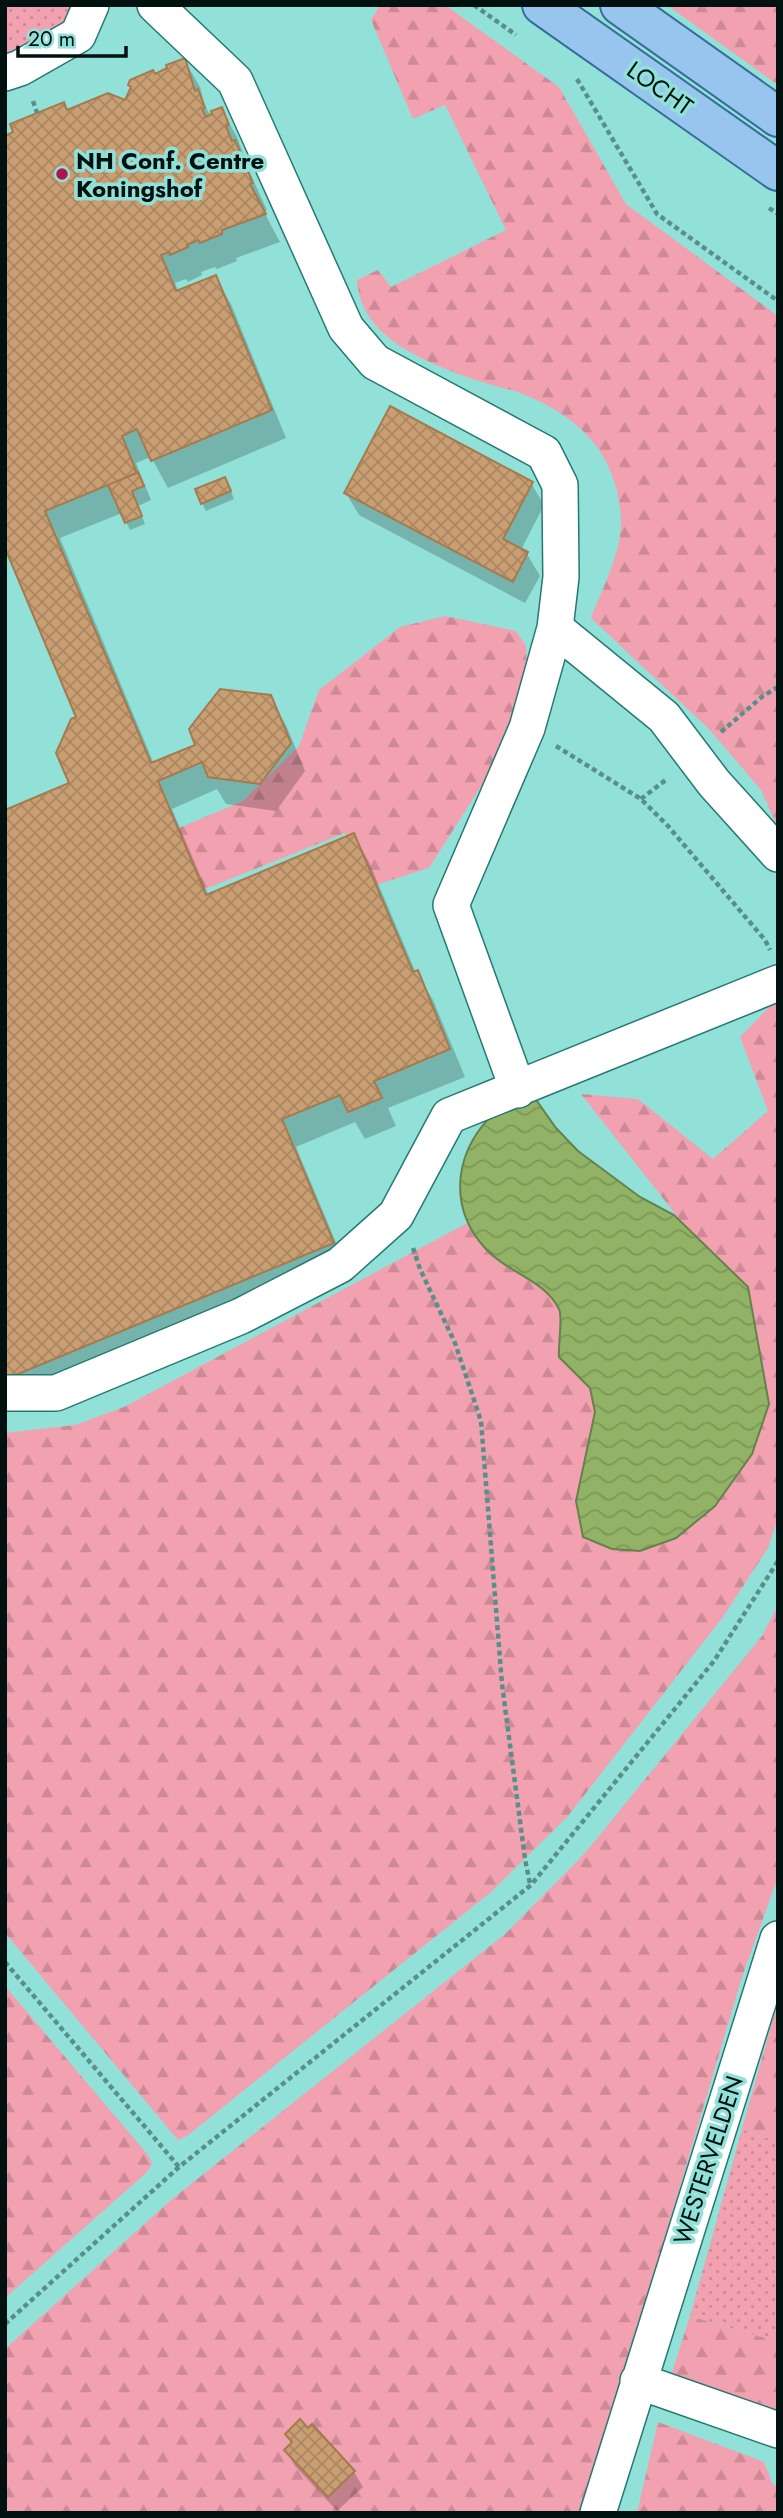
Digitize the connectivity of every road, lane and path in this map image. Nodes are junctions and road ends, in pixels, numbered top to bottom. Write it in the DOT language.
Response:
graph roads {
  1 [pos="91,5"];
  2 [pos="155,5"];
  3 [pos="542,5"];
  4 [pos="620,5"];
  5 [pos="5,73"];
  6 [pos="577,79"];
  7 [pos="778,117"];
  8 [pos="778,170"];
  9 [pos="778,301"];
  10 [pos="555,628"];
  11 [pos="527,728"];
  12 [pos="778,854"];
  13 [pos="776,970"];
  14 [pos="518,1090"];
  15 [pos="396,1215"];
  16 [pos="5,1393"];
  17 [pos="778,1561"];
  18 [pos="531,1885"];
  19 [pos="778,1939"];
  20 [pos="5,1962"];
  21 [pos="179,2167"];
  22 [pos="5,2324"];
  23 [pos="638,2381"];
  24 [pos="778,2430"];
  25 [pos="598,2513"];
  1 -- 5 [label="street"];
  2 -- 10 [label="street"];
  3 -- 8 [label="main road, LOCHT"];
  4 -- 7 [label="main road, LOCHT"];
  6 -- 9 [label="path"];
  10 -- 11 [label="street"];
  10 -- 12 [label="street"];
  11 -- 13 [label="path"];
  11 -- 14 [label="street"];
  13 -- 14 [label="street"];
  14 -- 15 [label="street"];
  15 -- 16 [label="street"];
  15 -- 18 [label="path"];
  17 -- 18 [label="path"];
  18 -- 21 [label="path"];
  19 -- 23 [label="street, WESTERVELDEN"];
  20 -- 21 [label="path"];
  21 -- 22 [label="path"];
  23 -- 24 [label="street"];
  23 -- 25 [label="street, WESTERVELDEN"];
}
